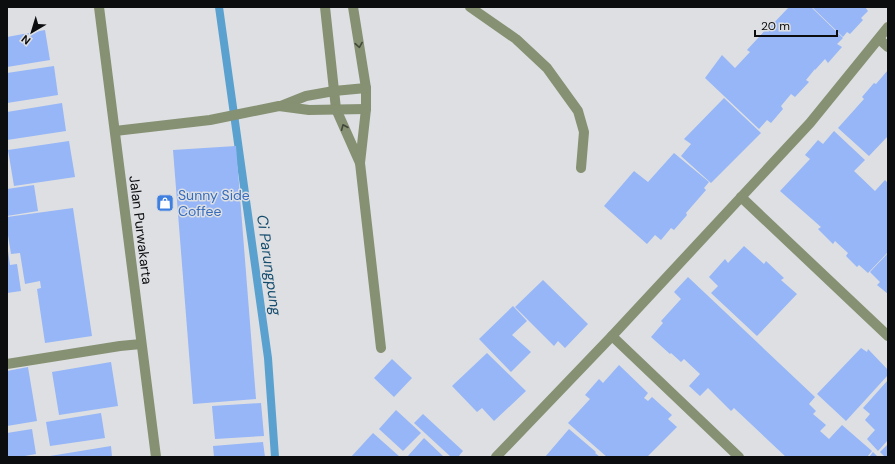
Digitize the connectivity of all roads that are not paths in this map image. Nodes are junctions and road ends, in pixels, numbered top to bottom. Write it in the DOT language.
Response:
graph roads {
  1 [pos="99,7"];
  2 [pos="325,7"];
  3 [pos="353,7"];
  4 [pos="470,7"];
  5 [pos="888,28"];
  6 [pos="879,39"];
  7 [pos="888,47"];
  8 [pos="366,88"];
  9 [pos="334,91"];
  10 [pos="279,106"];
  11 [pos="336,109"];
  12 [pos="366,109"];
  13 [pos="115,131"];
  14 [pos="360,163"];
  15 [pos="581,168"];
  16 [pos="741,197"];
  17 [pos="612,336"];
  18 [pos="888,336"];
  19 [pos="142,344"];
  20 [pos="381,348"];
  21 [pos="7,364"];
  22 [pos="156,457"];
  23 [pos="496,457"];
  24 [pos="739,457"];
  1 -- 13 [label="street, Jalan Purwakarta"];
  2 -- 9 [label="street"];
  3 -- 8 [label="street, one-way"];
  4 -- 15 [label="street"];
  5 -- 6 [label="street"];
  6 -- 7 [label="street"];
  6 -- 16 [label="street"];
  8 -- 9 [label="street"];
  8 -- 12 [label="street"];
  9 -- 10 [label="street"];
  9 -- 11 [label="street"];
  10 -- 11 [label="street"];
  10 -- 13 [label="street"];
  11 -- 12 [label="street"];
  14 -- 11 [label="street, one-way"];
  12 -- 14 [label="street"];
  13 -- 19 [label="street, Jalan Purwakarta"];
  14 -- 20 [label="street"];
  16 -- 17 [label="street"];
  16 -- 18 [label="street"];
  17 -- 23 [label="street"];
  17 -- 24 [label="street"];
  19 -- 21 [label="street"];
  19 -- 22 [label="street, Jalan Purwakarta"];
}
